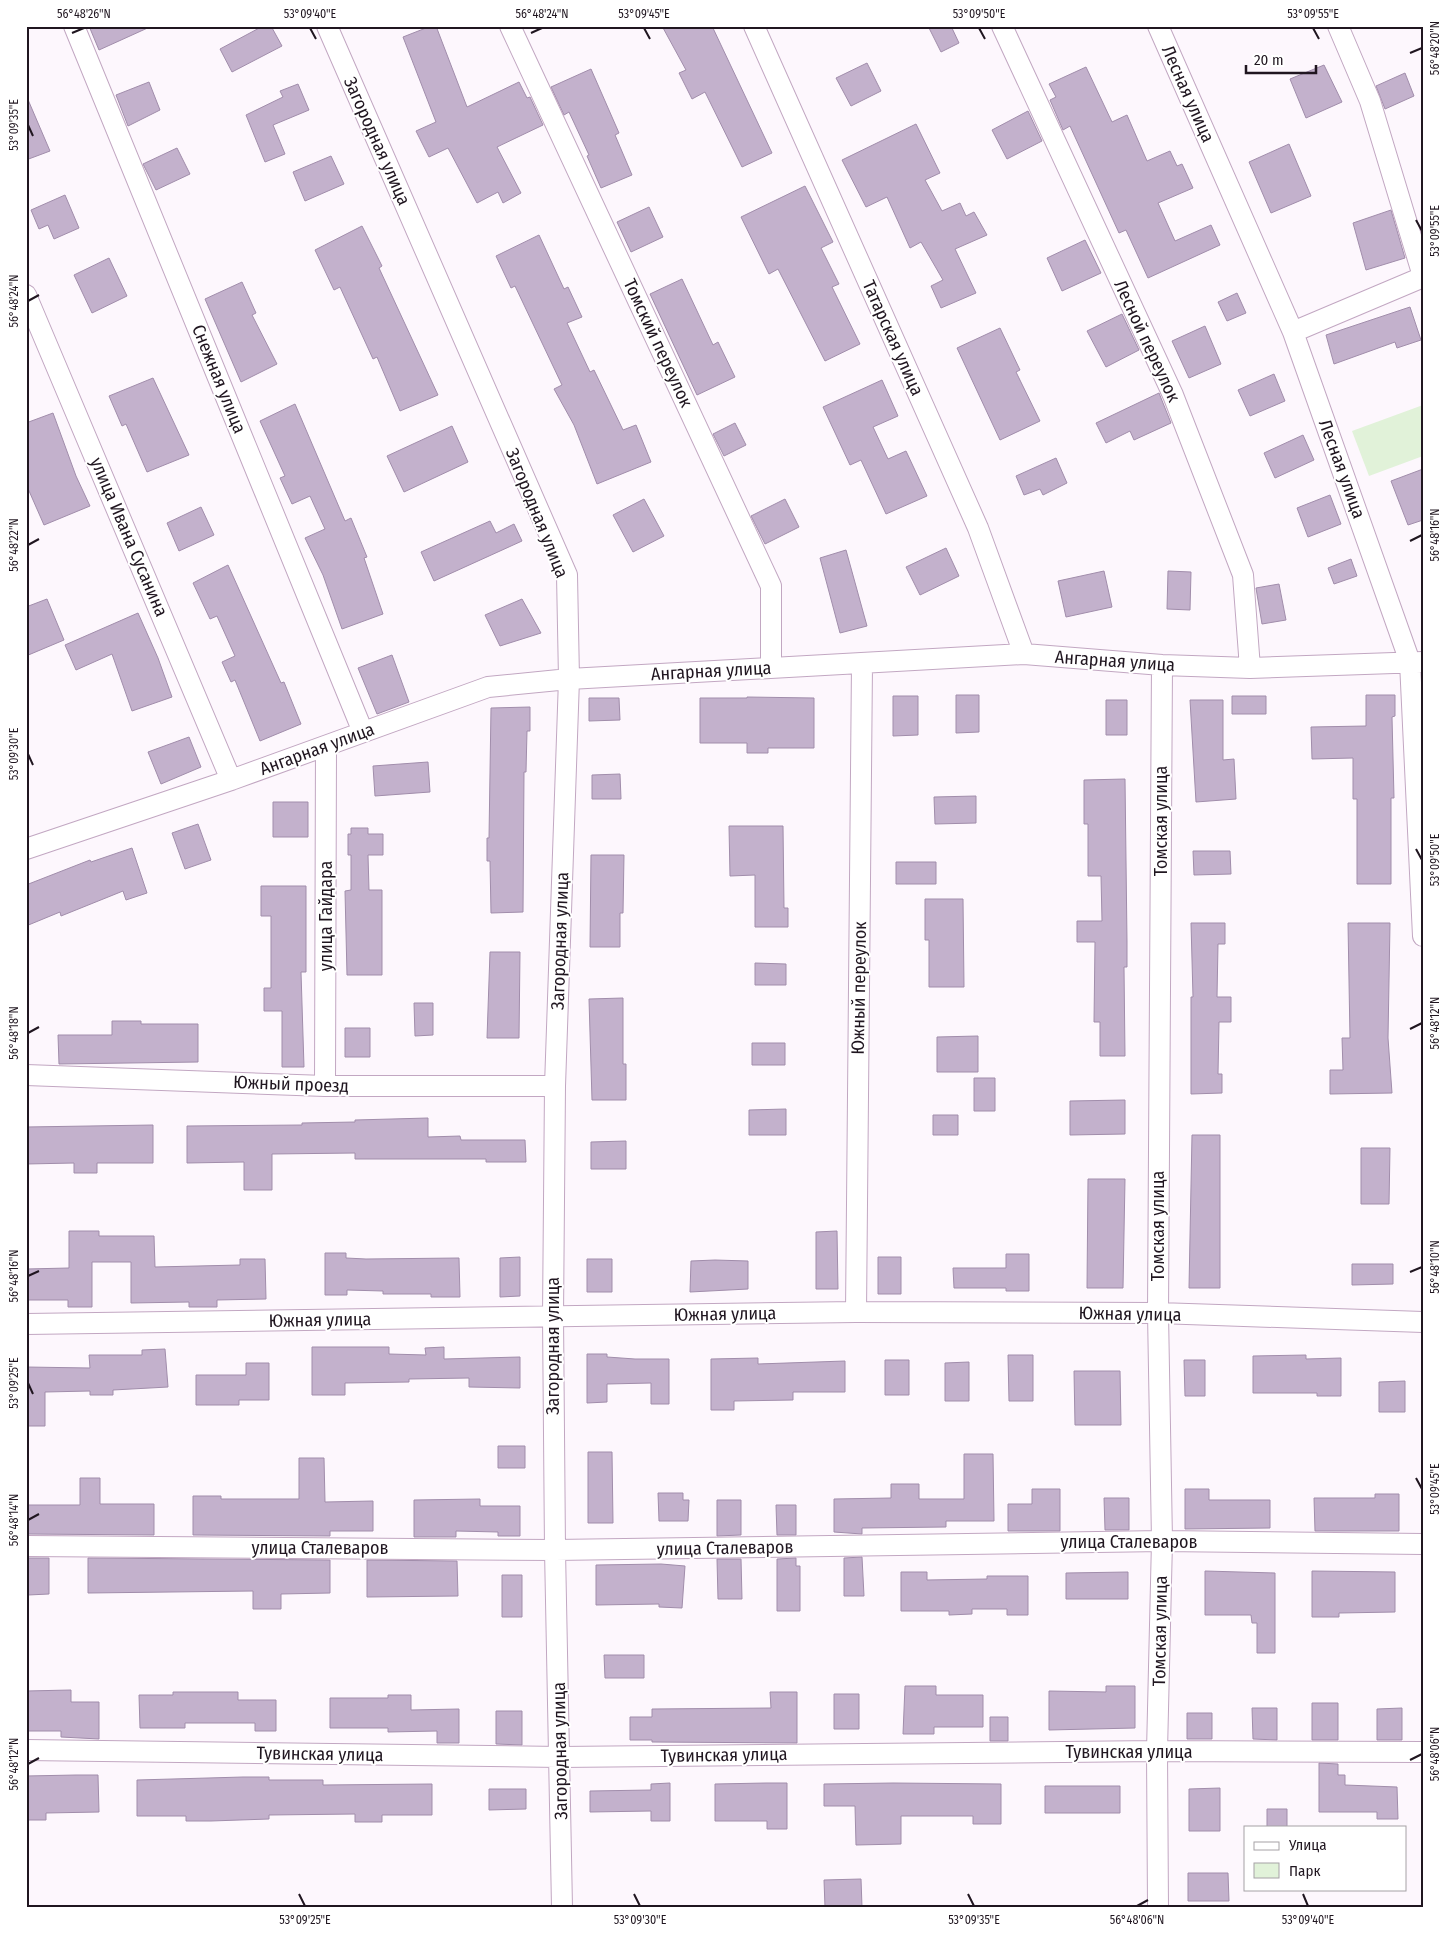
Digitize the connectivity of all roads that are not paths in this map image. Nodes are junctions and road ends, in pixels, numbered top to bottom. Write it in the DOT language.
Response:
graph roads {
  1 [pos="74,26"];
  2 [pos="327,26"];
  3 [pos="510,26"];
  4 [pos="754,26"];
  5 [pos="1002,26"];
  6 [pos="1158,26"];
  7 [pos="1338,26"];
  8 [pos="1423,276"];
  9 [pos="26,295"];
  10 [pos="1293,332"];
  11 [pos="1024,654"];
  12 [pos="1417,662"];
  13 [pos="862,664"];
  14 [pos="1162,665"];
  15 [pos="771,667"];
  16 [pos="1250,668"];
  17 [pos="569,680"];
  18 [pos="363,732"];
  19 [pos="326,747"];
  20 [pos="231,780"];
  21 [pos="26,849"];
  22 [pos="1423,936"];
  23 [pos="26,1075"];
  24 [pos="325,1086"];
  25 [pos="555,1086"];
  26 [pos="856,1312"];
  27 [pos="1158,1313"];
  28 [pos="553,1316"];
  29 [pos="1423,1322"];
  30 [pos="26,1324"];
  31 [pos="1162,1541"];
  32 [pos="1423,1544"];
  33 [pos="26,1546"];
  34 [pos="555,1550"];
  35 [pos="26,1750"];
  36 [pos="1157,1751"];
  37 [pos="1423,1752"];
  38 [pos="560,1757"];
  39 [pos="562,1907"];
  40 [pos="1158,1907"];
  1 -- 18 [label="street, Снежная улица"];
  2 -- 17 [label="street, Загородная улица"];
  3 -- 15 [label="street, Томский переулок"];
  4 -- 11 [label="street, Татарская улица"];
  5 -- 16 [label="street, Лесной переулок"];
  6 -- 10 [label="street, Лесная улица"];
  7 -- 8 [label="street"];
  8 -- 10 [label="street"];
  9 -- 20 [label="street, улица Ивана Сусанина"];
  10 -- 12 [label="street, Лесная улица"];
  11 -- 13 [label="street, Ангарная улица"];
  11 -- 14 [label="street, Ангарная улица"];
  12 -- 16 [label="street, Ангарная улица"];
  12 -- 22 [label="street, Лесная улица"];
  13 -- 15 [label="street, Ангарная улица"];
  13 -- 26 [label="street, Южный переулок"];
  14 -- 16 [label="street, Ангарная улица"];
  14 -- 27 [label="street, Томская улица"];
  15 -- 17 [label="street, Ангарная улица"];
  17 -- 18 [label="street, Ангарная улица"];
  17 -- 25 [label="street, Загородная улица"];
  18 -- 19 [label="street, Ангарная улица"];
  19 -- 20 [label="street, Ангарная улица"];
  19 -- 24 [label="street, улица Гайдара"];
  20 -- 21 [label="street, Ангарная улица"];
  23 -- 24 [label="street, Южный проезд"];
  24 -- 25 [label="street, Южный проезд"];
  25 -- 28 [label="street, Загородная улица"];
  26 -- 27 [label="street, Южная улица"];
  26 -- 28 [label="street, Южная улица"];
  27 -- 29 [label="street, Южная улица"];
  27 -- 31 [label="street, Томская улица"];
  28 -- 30 [label="street, Южная улица"];
  28 -- 34 [label="street, Загородная улица"];
  31 -- 32 [label="street, улица Сталеваров"];
  31 -- 34 [label="street, улица Сталеваров"];
  31 -- 36 [label="street, Томская улица"];
  33 -- 34 [label="street, улица Сталеваров"];
  34 -- 38 [label="street, Загородная улица"];
  35 -- 38 [label="street, Тувинская улица"];
  36 -- 37 [label="street, Тувинская улица"];
  36 -- 38 [label="street, Тувинская улица"];
  36 -- 40 [label="street, Томская улица"];
  38 -- 39 [label="street, Загородная улица"];
}
